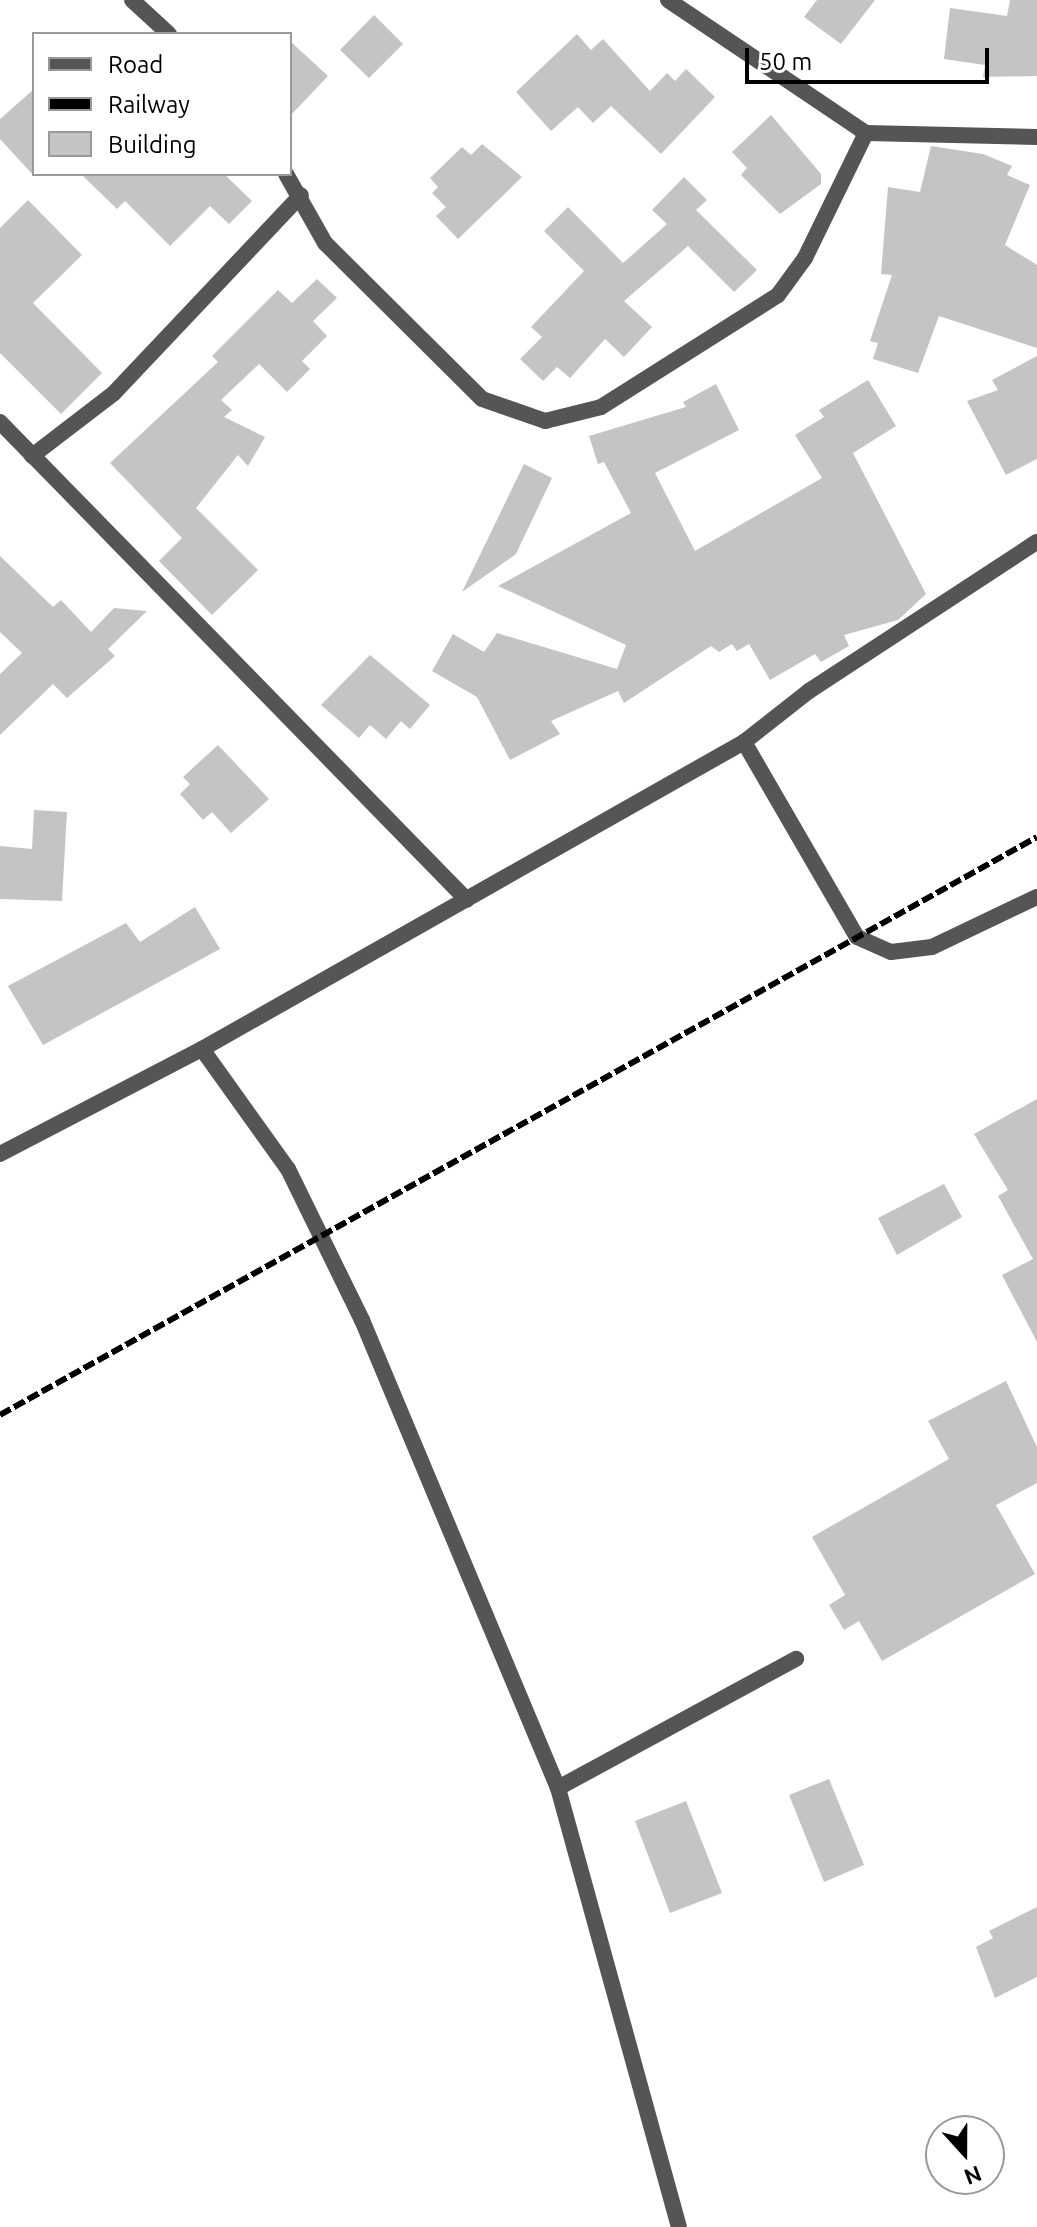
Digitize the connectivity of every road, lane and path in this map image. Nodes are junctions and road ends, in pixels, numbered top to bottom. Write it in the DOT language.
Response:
graph roads {
  1 [pos="132,0"];
  2 [pos="668,0"];
  3 [pos="167,32"];
  4 [pos="866,133"];
  5 [pos="1037,137"];
  6 [pos="287,176"];
  7 [pos="301,195"];
  8 [pos="0,422"];
  9 [pos="32,456"];
  10 [pos="1037,542"];
  11 [pos="744,742"];
  12 [pos="1037,897"];
  13 [pos="467,900"];
  14 [pos="202,1049"];
  15 [pos="0,1154"];
  16 [pos="796,1659"];
  17 [pos="558,1788"];
  18 [pos="679,2227"];
  1 -- 3 [label="street"];
  2 -- 4 [label="street"];
  4 -- 5 [label="street"];
  4 -- 7 [label="street"];
  6 -- 7 [label="street"];
  7 -- 9 [label="street"];
  8 -- 9 [label="street"];
  9 -- 13 [label="street"];
  10 -- 11 [label="street"];
  11 -- 12 [label="street"];
  11 -- 13 [label="street"];
  13 -- 14 [label="street"];
  14 -- 15 [label="street"];
  14 -- 17 [label="street"];
  16 -- 17 [label="street"];
  17 -- 18 [label="street"];
}
